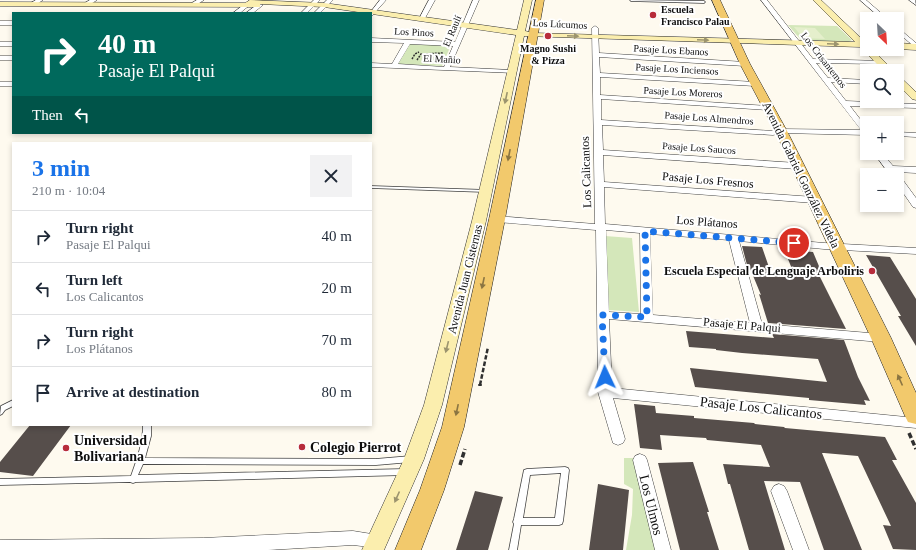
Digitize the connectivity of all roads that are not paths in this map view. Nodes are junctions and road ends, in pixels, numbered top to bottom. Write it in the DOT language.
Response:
graph roads {
  1 [pos="40,0"];
  2 [pos="94,0"];
  3 [pos="383,0"];
  4 [pos="432,0"];
  5 [pos="476,0"];
  6 [pos="528,0"];
  7 [pos="540,0"];
  8 [pos="632,0"];
  9 [pos="764,0"];
  10 [pos="817,0"];
  11 [pos="863,0"];
  12 [pos="912,0"];
  13 [pos="710,1"];
  14 [pos="198,2"];
  15 [pos="258,2"];
  16 [pos="315,2"];
  17 [pos="327,3"];
  18 [pos="916,3"];
  19 [pos="0,4"];
  20 [pos="32,4"];
  21 [pos="87,4"];
  22 [pos="238,12"];
  23 [pos="250,12"];
  24 [pos="305,12"];
  25 [pos="318,12"];
  26 [pos="368,12"];
  27 [pos="877,12"];
  28 [pos="372,13"];
  29 [pos="422,19"];
  30 [pos="0,23"];
  31 [pos="12,23"];
  32 [pos="465,25"];
  33 [pos="595,32"];
  34 [pos="527,34"];
  35 [pos="904,35"];
  36 [pos="372,40"];
  37 [pos="860,40"];
  38 [pos="734,41"];
  39 [pos="408,42"];
  40 [pos="796,43"];
  41 [pos="0,44"];
  42 [pos="12,44"];
  43 [pos="860,45"];
  44 [pos="904,46"];
  45 [pos="916,46"];
  46 [pos="456,47"];
  47 [pos="596,56"];
  48 [pos="875,56"];
  49 [pos="0,58"];
  50 [pos="12,58"];
  51 [pos="810,61"];
  52 [pos="880,62"];
  53 [pos="745,64"];
  54 [pos="372,65"];
  55 [pos="394,66"];
  56 [pos="446,69"];
  57 [pos="512,72"];
  58 [pos="597,75"];
  59 [pos="825,80"];
  60 [pos="860,82"];
  61 [pos="0,84"];
  62 [pos="12,84"];
  63 [pos="755,84"];
  64 [pos="904,86"];
  65 [pos="916,96"];
  66 [pos="596,97"];
  67 [pos="843,104"];
  68 [pos="916,106"];
  69 [pos="768,108"];
  70 [pos="597,122"];
  71 [pos="860,127"];
  72 [pos="781,131"];
  73 [pos="904,134"];
  74 [pos="860,135"];
  75 [pos="916,135"];
  76 [pos="599,152"];
  77 [pos="884,160"];
  78 [pos="797,166"];
  79 [pos="890,168"];
  80 [pos="916,170"];
  81 [pos="904,171"];
  82 [pos="600,184"];
  83 [pos="372,187"];
  84 [pos="904,188"];
  85 [pos="486,191"];
  86 [pos="814,200"];
  87 [pos="916,205"];
  88 [pos="497,219"];
  89 [pos="600,227"];
  90 [pos="645,231"];
  91 [pos="733,237"];
  92 [pos="836,246"];
  93 [pos="916,251"];
  94 [pos="602,315"];
  95 [pos="647,317"];
  96 [pos="757,327"];
  97 [pos="881,338"];
  98 [pos="605,392"];
  99 [pos="12,404"];
  100 [pos="0,412"];
  101 [pos="916,416"];
  102 [pos="916,423"];
  103 [pos="148,426"];
  104 [pos="618,439"];
  105 [pos="640,460"];
  106 [pos="140,461"];
  107 [pos="411,466"];
  108 [pos="132,480"];
  109 [pos="0,482"];
  110 [pos="779,491"];
  111 [pos="517,522"];
  112 [pos="376,546"];
  113 [pos="0,548"];
  114 [pos="34,548"];
  115 [pos="201,548"];
  116 [pos="408,550"];
  117 [pos="513,550"];
  118 [pos="663,550"];
  119 [pos="801,550"];
  1 -- 20 [label="street"];
  2 -- 21 [label="street"];
  3 -- 28 [label="street"];
  4 -- 29 [label="street"];
  5 -- 32 [label="street, El Raulí"];
  6 -- 34 [label="street, Avenida Juan Cisternas"];
  7 -- 34 [label="main road, Avenida Juan Cisternas"];
  8 -- 13 [label="lane"];
  9 -- 40 [label="street, Los Crisantemos"];
  10 -- 37 [label="street"];
  11 -- 27 [label="street"];
  12 -- 18 [label="street"];
  13 -- 38 [label="main road, Avenida Gabriel González Videla"];
  14 -- 15 [label="street, Los Lúcumos"];
  14 -- 21 [label="street, Los Lúcumos"];
  15 -- 16 [label="street, Los Lúcumos"];
  15 -- 22 [label="street"];
  15 -- 23 [label="street"];
  16 -- 17 [label="street, Los Lúcumos"];
  16 -- 24 [label="street"];
  17 -- 25 [label="street"];
  17 -- 26 [label="street, Los Lúcumos"];
  19 -- 20 [label="street, Los Lúcumos"];
  20 -- 21 [label="street, Los Lúcumos"];
  28 -- 29 [label="street, Los Lúcumos"];
  29 -- 32 [label="street, Los Lúcumos"];
  30 -- 31 [label="street"];
  32 -- 34 [label="street, Los Lúcumos"];
  32 -- 46 [label="street, El Raulí"];
  34 -- 33 [label="street, Los Lúcumos, one-way"];
  33 -- 38 [label="street, Los Lúcumos, one-way"];
  33 -- 47 [label="street, Los Calicantos"];
  34 -- 57 [label="street, Avenida Juan Cisternas"];
  34 -- 88 [label="main road, Avenida Juan Cisternas, one-way"];
  35 -- 45 [label="street"];
  36 -- 39 [label="street, Los Pinos"];
  38 -- 40 [label="street, Los Lúcumos"];
  38 -- 53 [label="main road, Avenida Gabriel González Videla"];
  39 -- 46 [label="street, Los Pinos"];
  39 -- 55 [label="street"];
  40 -- 43 [label="street, Los Lúcumos, one-way"];
  40 -- 51 [label="street, Los Crisantemos"];
  41 -- 42 [label="street"];
  44 -- 45 [label="street"];
  46 -- 56 [label="street, El Raulí"];
  47 -- 53 [label="street, Pasaje Los Ebanos"];
  47 -- 58 [label="street, Los Calicantos"];
  48 -- 52 [label="street"];
  49 -- 50 [label="street"];
  51 -- 52 [label="street"];
  51 -- 59 [label="street, Los Crisantemos"];
  53 -- 63 [label="main road, Avenida Gabriel González Videla"];
  54 -- 55 [label="street, El Mañio"];
  55 -- 56 [label="street, El Mañio"];
  56 -- 57 [label="street, El Mañio"];
  57 -- 85 [label="street, Avenida Juan Cisternas, one-way"];
  58 -- 63 [label="street, Pasaje Los Inciensos"];
  58 -- 66 [label="street, Los Calicantos"];
  59 -- 60 [label="street"];
  59 -- 67 [label="street, Los Crisantemos"];
  61 -- 62 [label="street"];
  63 -- 69 [label="main road, Avenida Gabriel González Videla"];
  64 -- 65 [label="street"];
  66 -- 69 [label="street, Pasaje Los Moreros"];
  66 -- 70 [label="street, Los Calicantos"];
  67 -- 68 [label="street"];
  67 -- 71 [label="street, Los Crisantemos"];
  69 -- 72 [label="main road, Avenida Gabriel González Videla"];
  70 -- 72 [label="street, Pasaje Los Almendros"];
  70 -- 76 [label="street, Los Calicantos"];
  72 -- 74 [label="street, Pasaje Los Almendros"];
  72 -- 78 [label="main road, Avenida Gabriel González Videla"];
  73 -- 75 [label="street"];
  76 -- 78 [label="street, Pasaje Los Saucos"];
  76 -- 82 [label="street, Los Calicantos"];
  77 -- 79 [label="street"];
  78 -- 86 [label="main road, Avenida Gabriel González Videla"];
  80 -- 81 [label="street"];
  82 -- 86 [label="street, Pasaje Los Fresnos"];
  82 -- 89 [label="street, Los Calicantos"];
  83 -- 85 [label="lane"];
  84 -- 87 [label="street"];
  85 -- 107 [label="street, Avenida Juan Cisternas, one-way"];
  86 -- 92 [label="main road, Avenida Gabriel González Videla"];
  88 -- 89 [label="street, Los Plátanos"];
  88 -- 116 [label="main road, Avenida Juan Cisternas, one-way"];
  89 -- 90 [label="street, Los Plátanos"];
  89 -- 94 [label="street, Los Calicantos"];
  90 -- 91 [label="street, Los Plátanos"];
  90 -- 95 [label="street"];
  91 -- 92 [label="street, Los Plátanos"];
  91 -- 96 [label="street"];
  92 -- 93 [label="street, Los Plátanos"];
  92 -- 97 [label="main road, Avenida Gabriel González Videla"];
  94 -- 95 [label="street, Pasaje El Palqui"];
  94 -- 98 [label="street"];
  95 -- 96 [label="street, Pasaje El Palqui"];
  96 -- 97 [label="street, Pasaje El Palqui"];
  101 -- 97 [label="main road, Avenida Gabriel González Videla, one-way"];
  98 -- 102 [label="street, Pasaje Los Calicantos"];
  98 -- 104 [label="street"];
  99 -- 100 [label="lane"];
  103 -- 106 [label="lane"];
  105 -- 118 [label="street, Los Ulmos"];
  106 -- 107 [label="lane"];
  106 -- 108 [label="lane"];
  107 -- 108 [label="lane"];
  107 -- 112 [label="street, Avenida Juan Cisternas, one-way"];
  108 -- 109 [label="lane"];
  110 -- 119 [label="street"];
  111 -- 111 [label="lane"];
  111 -- 117 [label="lane"];
  112 -- 115 [label="street"];
  113 -- 114 [label="street"];
  114 -- 115 [label="street"];
}
